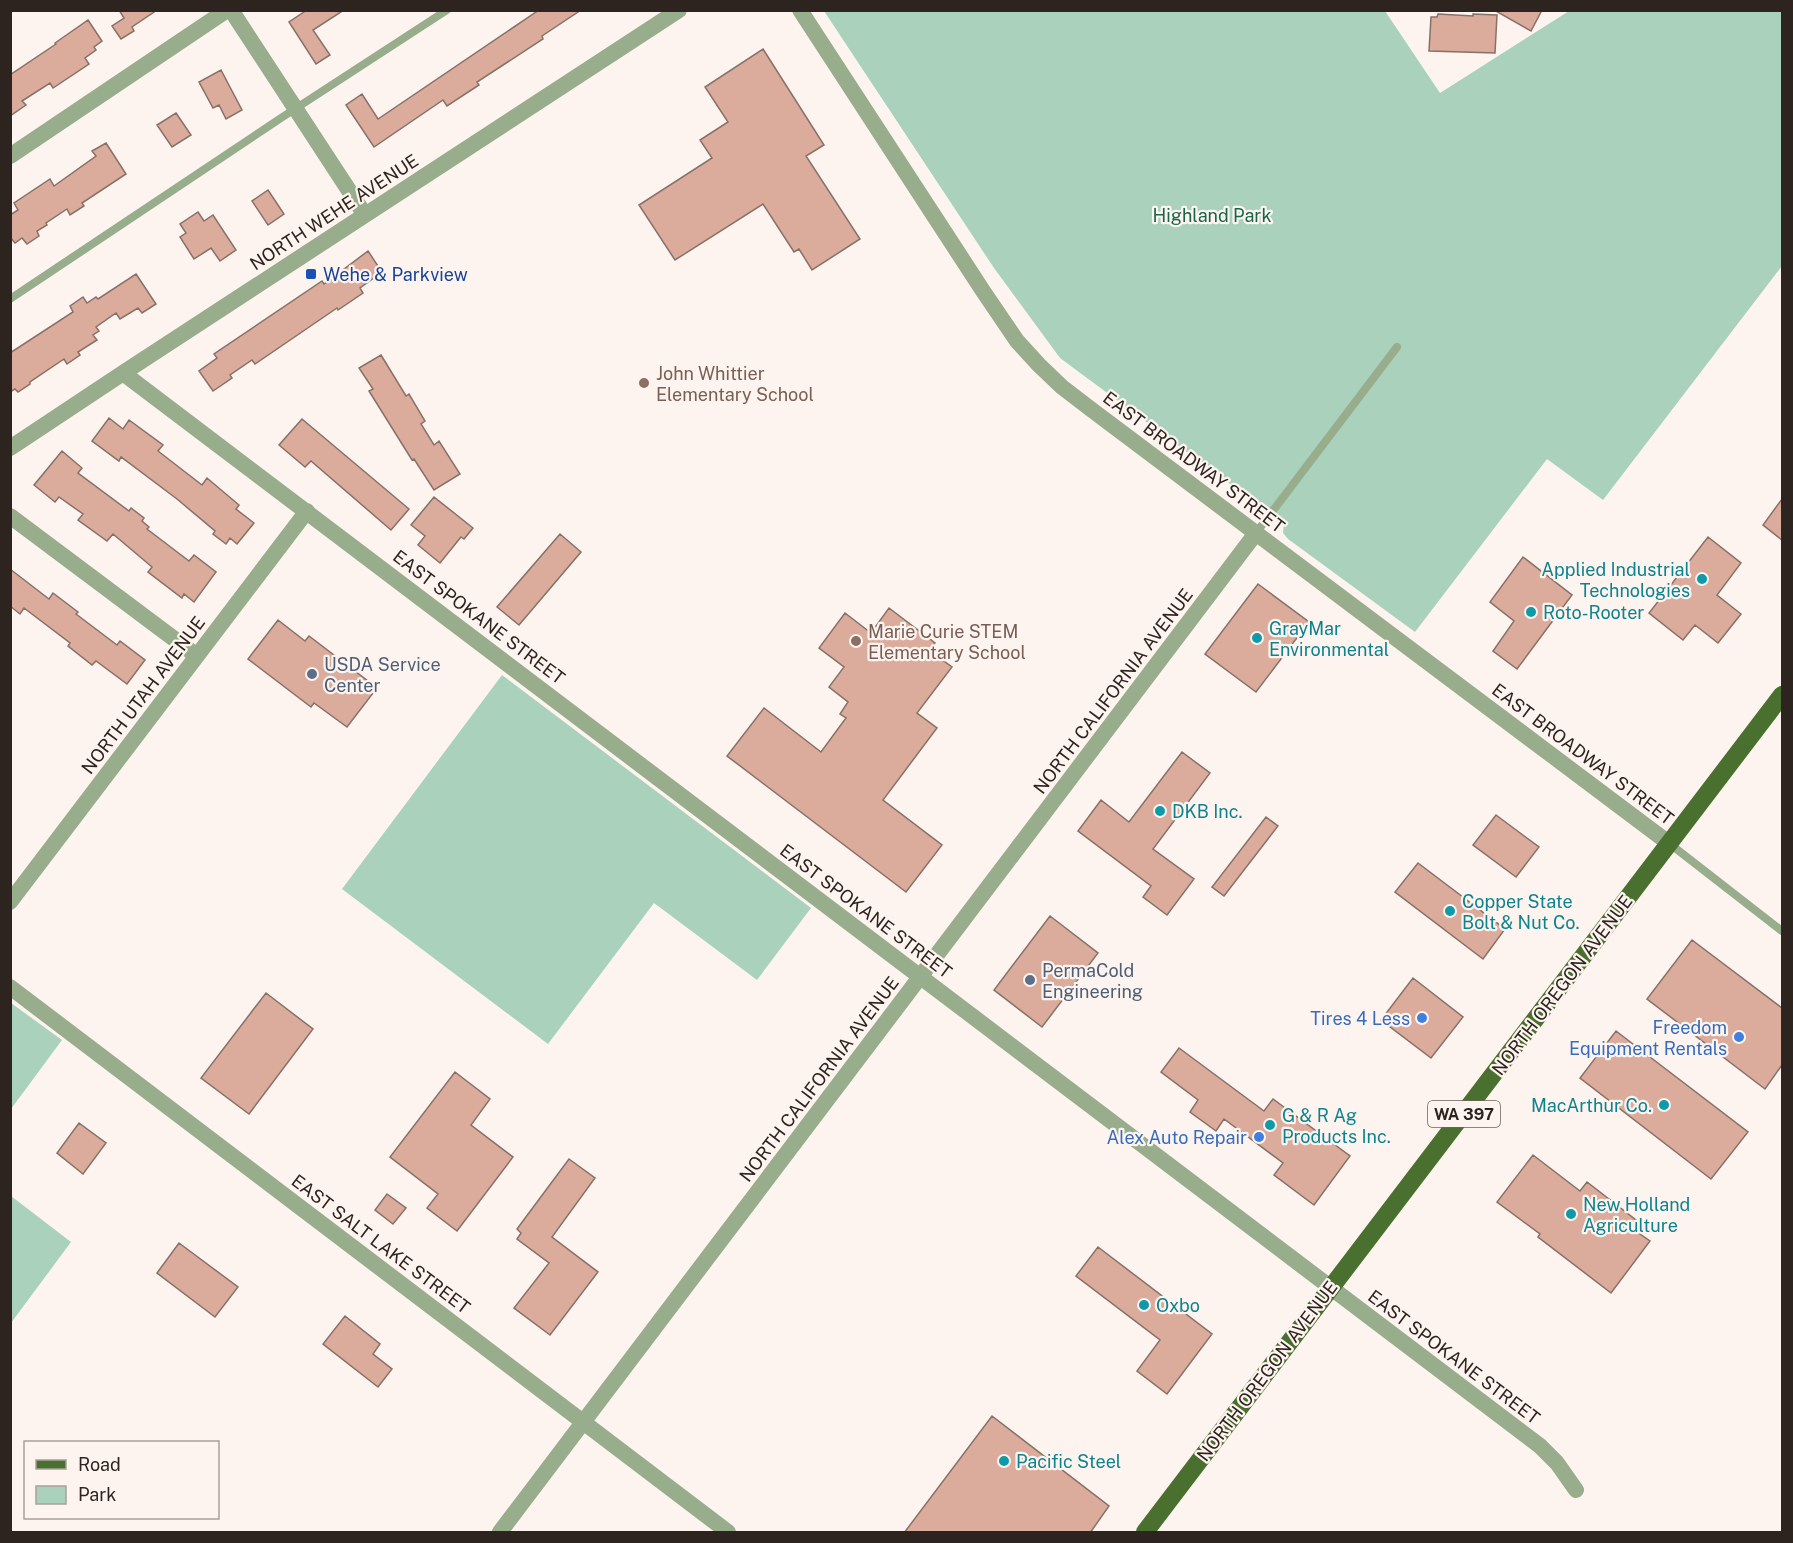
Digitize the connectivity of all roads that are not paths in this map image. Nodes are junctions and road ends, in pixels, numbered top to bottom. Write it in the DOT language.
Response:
graph roads {
  1 [pos="229,10"];
  2 [pos="447,10"];
  3 [pos="679,10"];
  4 [pos="800,10"];
  5 [pos="295,108"];
  6 [pos="10,156"];
  7 [pos="365,215"];
  8 [pos="10,299"];
  9 [pos="1397,347"];
  10 [pos="123,373"];
  11 [pos="10,448"];
  12 [pos="307,511"];
  13 [pos="10,516"];
  14 [pos="1256,533"];
  15 [pos="197,656"];
  16 [pos="1782,695"];
  17 [pos="1670,844"];
  18 [pos="10,902"];
  19 [pos="1782,931"];
  20 [pos="921,977"];
  21 [pos="10,987"];
  22 [pos="1331,1288"];
  23 [pos="583,1422"];
  24 [pos="1576,1490"];
  25 [pos="500,1533"];
  26 [pos="728,1533"];
  27 [pos="1145,1533"];
  1 -- 5 [label="street"];
  1 -- 6 [label="street"];
  2 -- 5 [label="lane"];
  3 -- 7 [label="street, NORTH WEHE AVENUE"];
  4 -- 14 [label="street, EAST BROADWAY STREET"];
  5 -- 7 [label="street"];
  5 -- 8 [label="lane"];
  7 -- 10 [label="street, NORTH WEHE AVENUE"];
  9 -- 14 [label="lane"];
  10 -- 11 [label="street, NORTH WEHE AVENUE"];
  10 -- 12 [label="street, EAST SPOKANE STREET"];
  12 -- 15 [label="street, NORTH UTAH AVENUE"];
  12 -- 20 [label="street, EAST SPOKANE STREET"];
  13 -- 15 [label="street"];
  14 -- 17 [label="street, EAST BROADWAY STREET"];
  14 -- 20 [label="street, NORTH CALIFORNIA AVENUE"];
  15 -- 18 [label="street, NORTH UTAH AVENUE"];
  16 -- 17 [label="main road, NORTH OREGON AVENUE / WA 397"];
  17 -- 19 [label="lane"];
  17 -- 22 [label="main road, NORTH OREGON AVENUE / WA 397"];
  20 -- 22 [label="street, EAST SPOKANE STREET"];
  20 -- 23 [label="street, NORTH CALIFORNIA AVENUE"];
  21 -- 23 [label="street, EAST SALT LAKE STREET"];
  22 -- 24 [label="street, EAST SPOKANE STREET"];
  22 -- 27 [label="main road, NORTH OREGON AVENUE / WA 397"];
  23 -- 25 [label="street, NORTH CALIFORNIA AVENUE"];
  23 -- 26 [label="street, EAST SALT LAKE STREET"];
}
